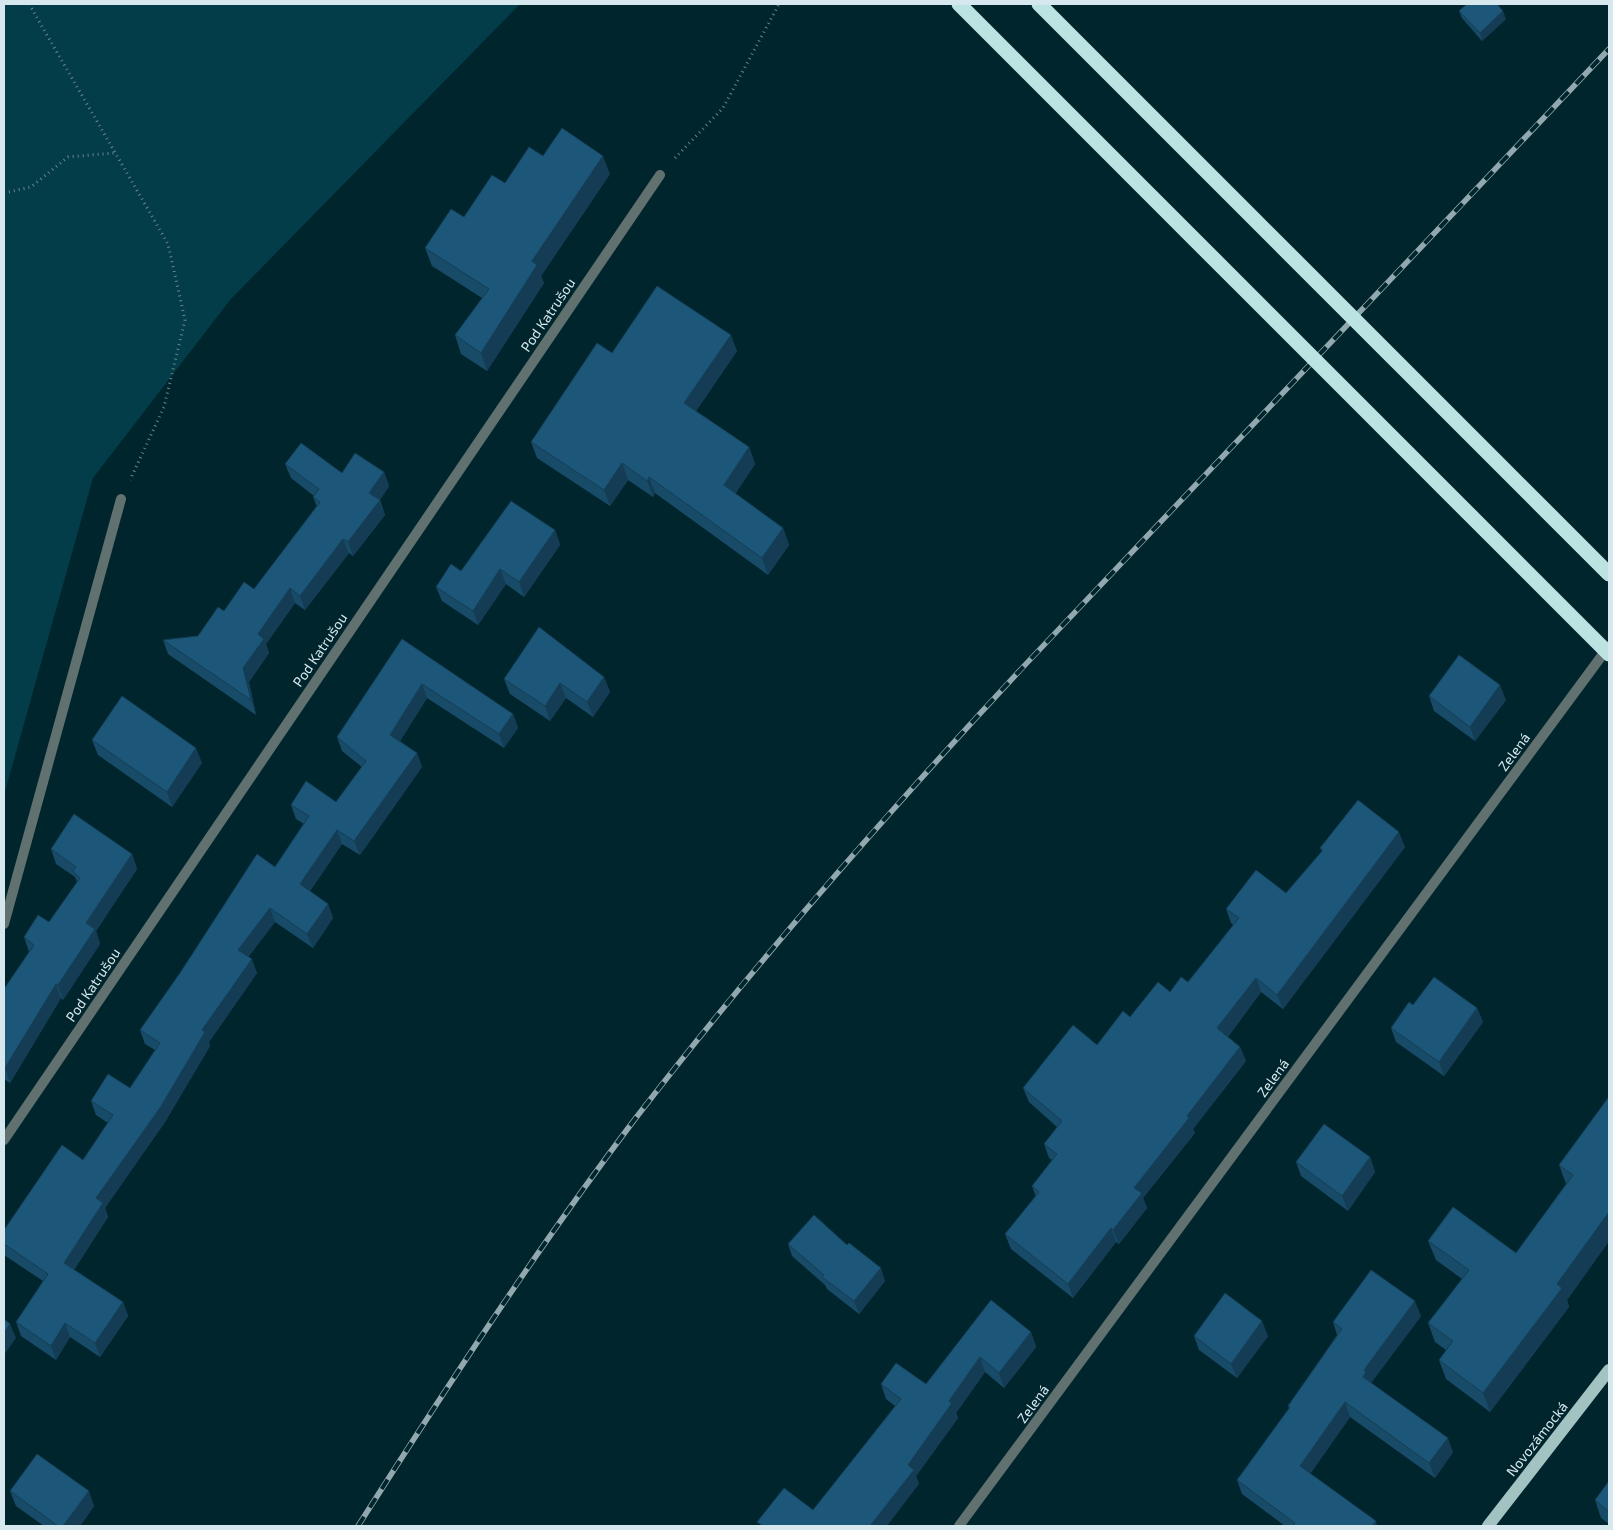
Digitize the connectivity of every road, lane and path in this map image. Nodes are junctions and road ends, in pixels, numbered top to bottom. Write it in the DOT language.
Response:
graph roads {
  1 [pos="29,4"];
  2 [pos="779,4"];
  3 [pos="959,4"];
  4 [pos="1039,4"];
  5 [pos="115,153"];
  6 [pos="660,175"];
  7 [pos="4,193"];
  8 [pos="121,498"];
  9 [pos="1609,574"];
  10 [pos="1609,645"];
  11 [pos="1609,654"];
  12 [pos="4,924"];
  13 [pos="4,1140"];
  14 [pos="1609,1370"];
  15 [pos="960,1526"];
  16 [pos="1488,1526"];
  1 -- 5 [label="path"];
  2 -- 6 [label="path"];
  3 -- 11 [label="highway, bridge"];
  4 -- 9 [label="highway, bridge"];
  5 -- 7 [label="path"];
  5 -- 8 [label="path"];
  6 -- 13 [label="street, Pod Katrušou"];
  8 -- 12 [label="street"];
  10 -- 15 [label="street, Zelená"];
  14 -- 16 [label="main road, Novozámocká"];
}
